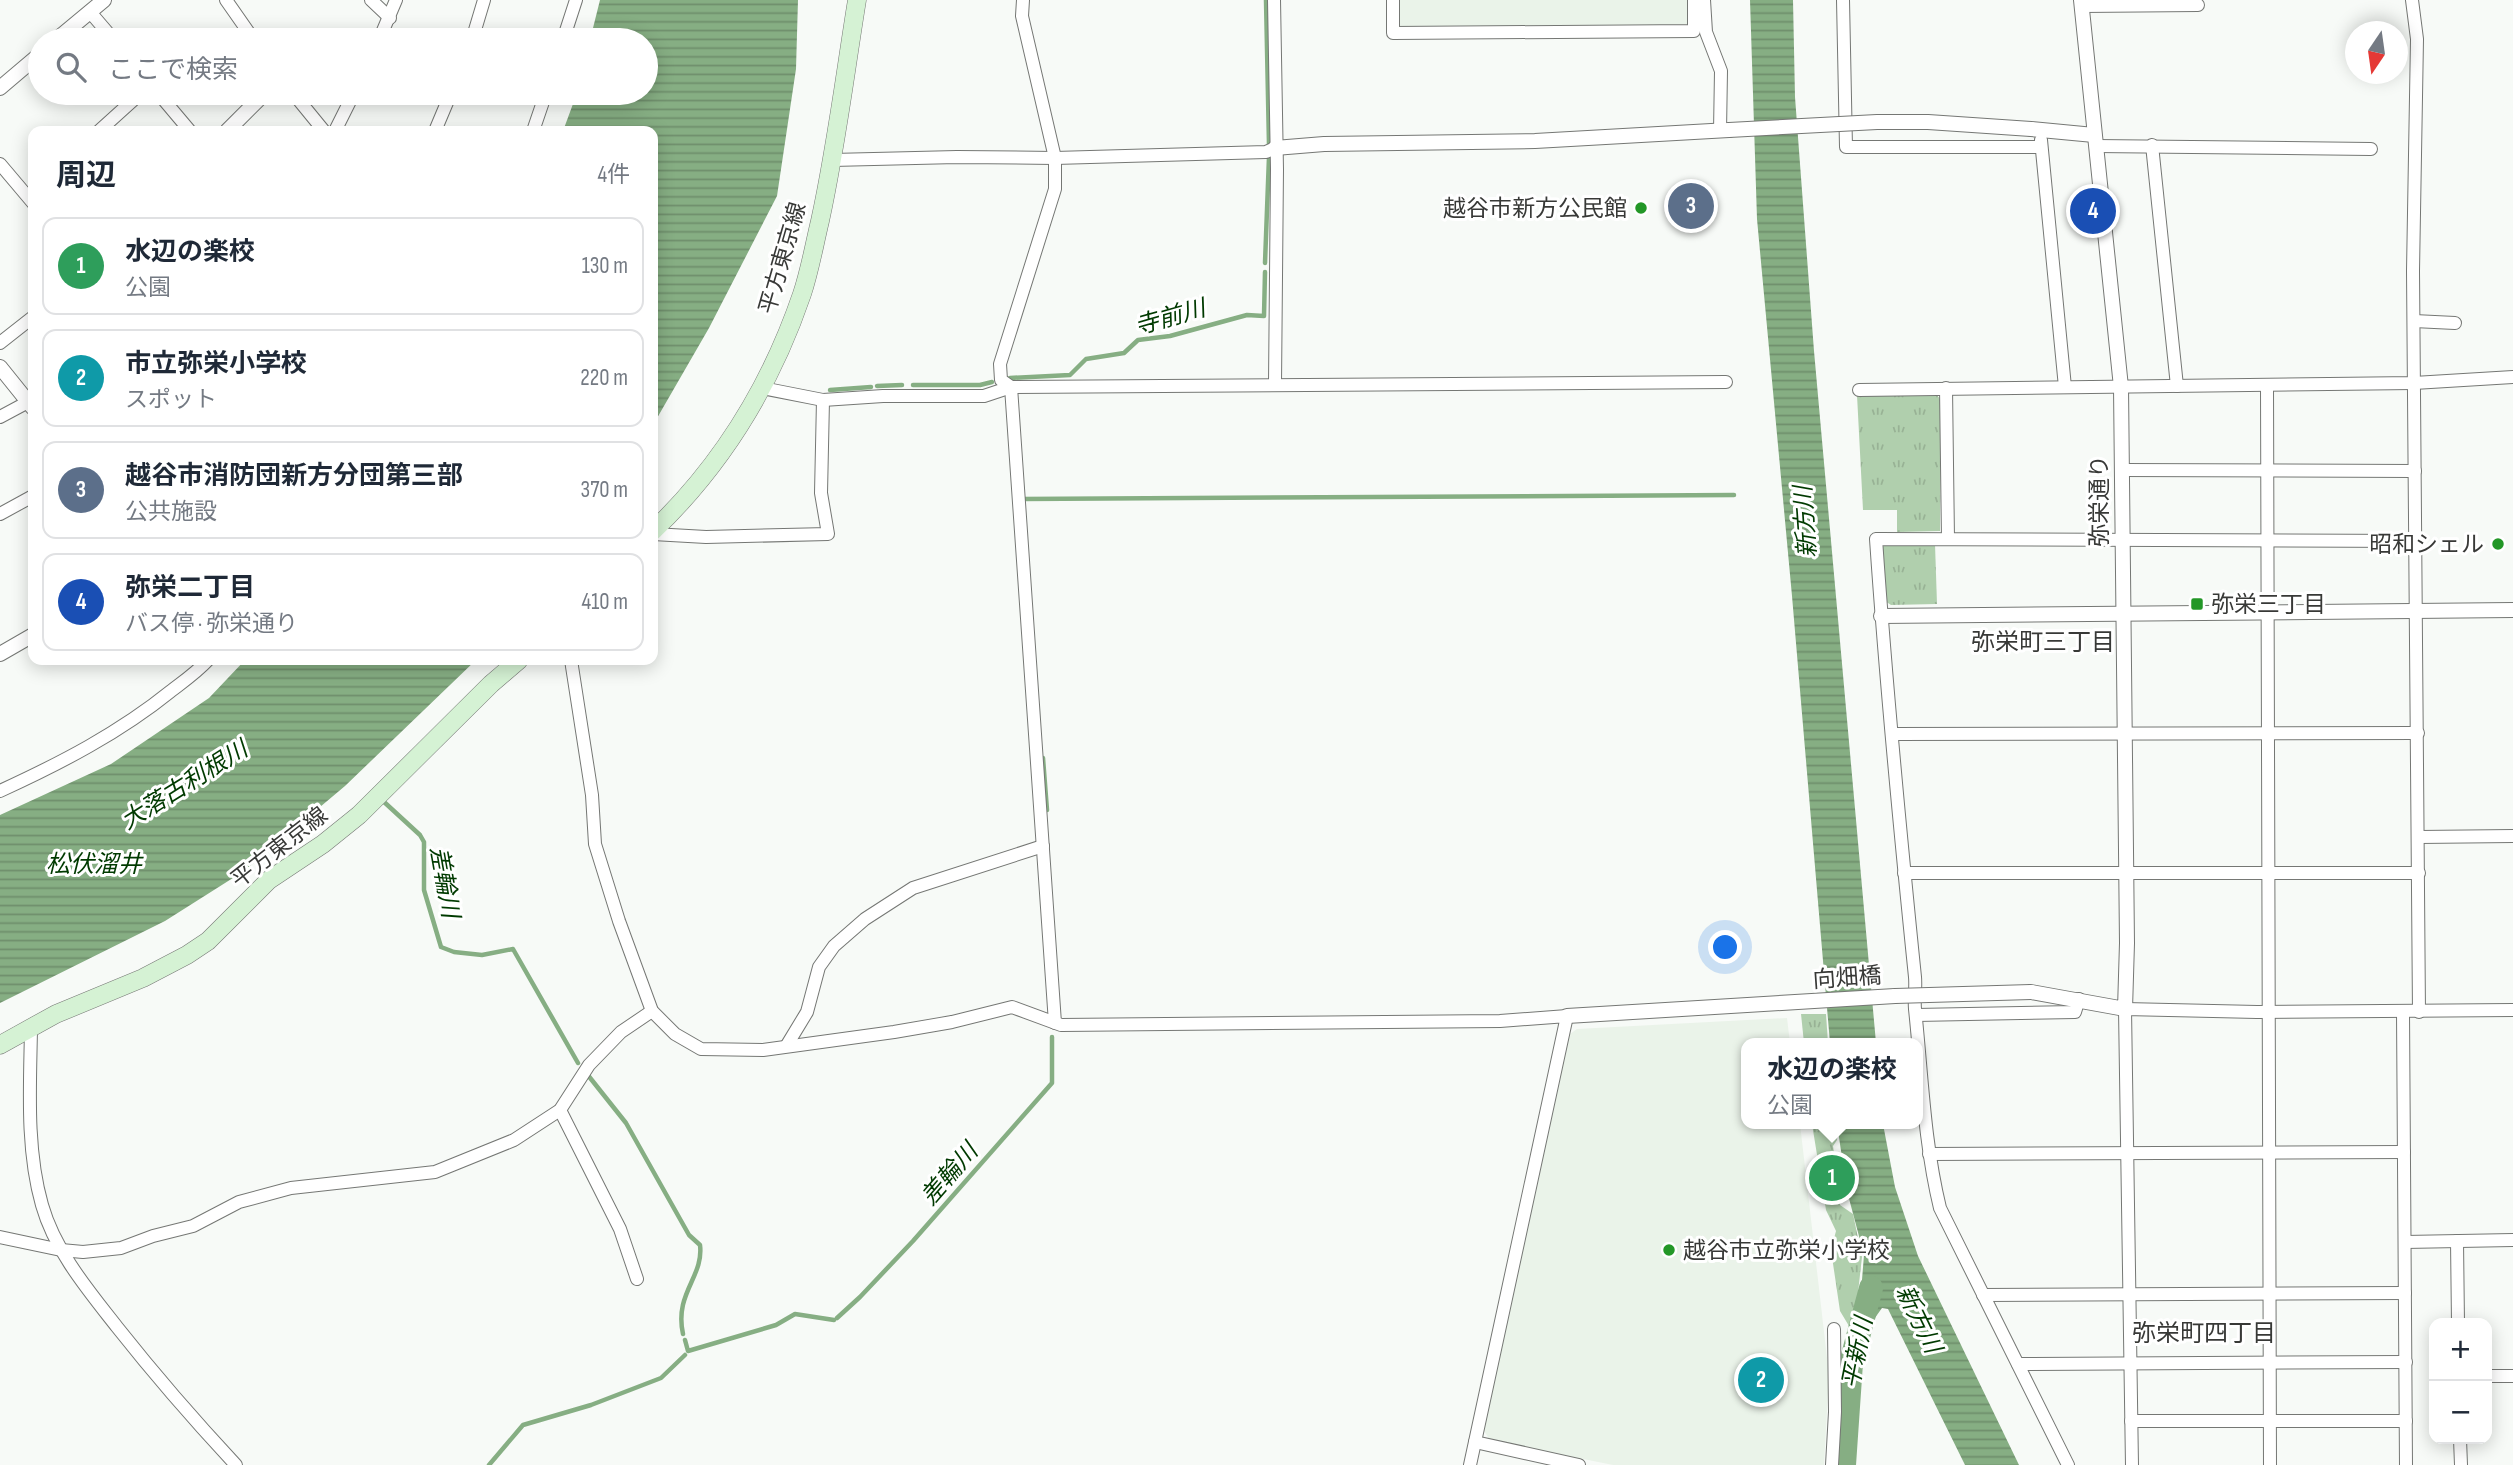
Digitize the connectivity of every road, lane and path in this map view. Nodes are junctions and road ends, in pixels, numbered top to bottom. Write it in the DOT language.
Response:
graph roads {
  1 [pos="104,0"];
  2 [pos="226,0"];
  3 [pos="371,0"];
  4 [pos="396,0"];
  5 [pos="484,0"];
  6 [pos="576,0"];
  7 [pos="857,0"];
  8 [pos="1023,0"];
  9 [pos="1274,0"];
  10 [pos="1393,0"];
  11 [pos="1694,0"];
  12 [pos="1704,0"];
  13 [pos="1843,0"];
  14 [pos="2412,0"];
  15 [pos="2082,3"];
  16 [pos="2198,5"];
  17 [pos="90,12"];
  18 [pos="390,18"];
  19 [pos="71,28"];
  20 [pos="104,28"];
  21 [pos="246,28"];
  22 [pos="385,28"];
  23 [pos="476,28"];
  24 [pos="567,28"];
  25 [pos="28,64"];
  26 [pos="0,87"];
  27 [pos="128,105"];
  28 [pos="168,105"];
  29 [pos="253,105"];
  30 [pos="303,105"];
  31 [pos="348,105"];
  32 [pos="446,105"];
  33 [pos="542,105"];
  34 [pos="105,126"];
  35 [pos="186,126"];
  36 [pos="232,126"];
  37 [pos="320,126"];
  38 [pos="338,126"];
  39 [pos="437,126"];
  40 [pos="535,126"];
  41 [pos="2036,130"];
  42 [pos="1724,131"];
  43 [pos="2095,140"];
  44 [pos="2152,145"];
  45 [pos="2041,147"];
  46 [pos="1275,148"];
  47 [pos="2371,149"];
  48 [pos="1055,158"];
  49 [pos="832,160"];
  50 [pos="0,164"];
  51 [pos="28,194"];
  52 [pos="28,321"];
  53 [pos="2414,321"];
  54 [pos="2455,323"];
  55 [pos="0,343"];
  56 [pos="0,367"];
  57 [pos="2513,377"];
  58 [pos="1726,382"];
  59 [pos="2414,383"];
  60 [pos="1275,384"];
  61 [pos="2177,386"];
  62 [pos="2267,386"];
  63 [pos="1011,387"];
  64 [pos="2065,387"];
  65 [pos="2122,387"];
  66 [pos="762,388"];
  67 [pos="1946,388"];
  68 [pos="1859,390"];
  69 [pos="823,400"];
  70 [pos="28,401"];
  71 [pos="28,406"];
  72 [pos="0,418"];
  73 [pos="2122,470"];
  74 [pos="2268,470"];
  75 [pos="2415,471"];
  76 [pos="28,499"];
  77 [pos="0,514"];
  78 [pos="658,527"];
  79 [pos="658,532"];
  80 [pos="1948,539"];
  81 [pos="2122,540"];
  82 [pos="2268,540"];
  83 [pos="2416,541"];
  84 [pos="2513,610"];
  85 [pos="2267,612"];
  86 [pos="2417,612"];
  87 [pos="2122,614"];
  88 [pos="1881,616"];
  89 [pos="28,638"];
  90 [pos="0,654"];
  91 [pos="202,665"];
  92 [pos="513,665"];
  93 [pos="572,665"];
  94 [pos="2269,733"];
  95 [pos="2418,733"];
  96 [pos="1892,734"];
  97 [pos="2124,734"];
  98 [pos="0,790"];
  99 [pos="2513,836"];
  100 [pos="2419,837"];
  101 [pos="1043,846"];
  102 [pos="1904,873"];
  103 [pos="2126,873"];
  104 [pos="2269,873"];
  105 [pos="2419,873"];
  106 [pos="2079,999"];
  107 [pos="2125,1009"];
  108 [pos="2513,1010"];
  109 [pos="652,1011"];
  110 [pos="2268,1012"];
  111 [pos="2403,1012"];
  112 [pos="2419,1012"];
  113 [pos="1916,1015"];
  114 [pos="1567,1016"];
  115 [pos="1055,1024"];
  116 [pos="31,1029"];
  117 [pos="1918,1038"];
  118 [pos="0,1045"];
  119 [pos="787,1045"];
  120 [pos="1923,1090"];
  121 [pos="560,1110"];
  122 [pos="2269,1152"];
  123 [pos="2404,1152"];
  124 [pos="2128,1153"];
  125 [pos="1929,1154"];
  126 [pos="0,1237"];
  127 [pos="2513,1240"];
  128 [pos="2457,1241"];
  129 [pos="2404,1242"];
  130 [pos="61,1250"];
  131 [pos="636,1279"];
  132 [pos="2130,1293"];
  133 [pos="2270,1293"];
  134 [pos="2405,1293"];
  135 [pos="1983,1295"];
  136 [pos="2458,1318"];
  137 [pos="1834,1329"];
  138 [pos="2130,1363"];
  139 [pos="2270,1363"];
  140 [pos="2406,1363"];
  141 [pos="2018,1364"];
  142 [pos="2492,1376"];
  143 [pos="2513,1376"];
  144 [pos="2131,1421"];
  145 [pos="2270,1421"];
  146 [pos="2406,1421"];
  147 [pos="1475,1443"];
  148 [pos="2460,1444"];
  149 [pos="236,1465"];
  150 [pos="1470,1465"];
  151 [pos="1579,1465"];
  152 [pos="1832,1465"];
  153 [pos="2068,1465"];
  154 [pos="2132,1465"];
  155 [pos="2270,1465"];
  156 [pos="2406,1465"];
  157 [pos="2461,1465"];
  1 -- 17 [label="street"];
  2 -- 21 [label="street"];
  3 -- 18 [label="street"];
  4 -- 18 [label="street"];
  5 -- 23 [label="street"];
  6 -- 24 [label="street"];
  7 -- 49 [label="main road, 平方東京線"];
  8 -- 48 [label="street"];
  9 -- 46 [label="street"];
  10 -- 11 [label="street"];
  12 -- 42 [label="street"];
  13 -- 45 [label="street"];
  14 -- 53 [label="street"];
  15 -- 16 [label="street"];
  15 -- 43 [label="street, 弥栄通り"];
  17 -- 19 [label="street"];
  17 -- 20 [label="street"];
  18 -- 22 [label="street"];
  25 -- 26 [label="street"];
  27 -- 34 [label="street"];
  28 -- 35 [label="street"];
  29 -- 36 [label="street"];
  30 -- 37 [label="street"];
  31 -- 38 [label="street"];
  32 -- 39 [label="street"];
  33 -- 40 [label="street"];
  41 -- 42 [label="street, bridge"];
  41 -- 43 [label="street"];
  41 -- 45 [label="street"];
  42 -- 46 [label="street"];
  43 -- 44 [label="street"];
  43 -- 65 [label="street, 弥栄通り"];
  44 -- 47 [label="street"];
  44 -- 61 [label="street"];
  45 -- 64 [label="street"];
  46 -- 48 [label="street"];
  46 -- 60 [label="street"];
  48 -- 49 [label="street"];
  48 -- 63 [label="street"];
  49 -- 66 [label="main road, 平方東京線"];
  50 -- 51 [label="street"];
  52 -- 55 [label="street"];
  53 -- 54 [label="street"];
  53 -- 59 [label="street"];
  56 -- 70 [label="street"];
  57 -- 59 [label="street"];
  58 -- 60 [label="street"];
  59 -- 62 [label="street"];
  59 -- 75 [label="street"];
  60 -- 63 [label="street"];
  61 -- 62 [label="street"];
  61 -- 65 [label="street"];
  62 -- 74 [label="street"];
  63 -- 69 [label="street"];
  63 -- 101 [label="street"];
  64 -- 65 [label="street"];
  64 -- 67 [label="street"];
  65 -- 73 [label="street, 弥栄通り"];
  66 -- 69 [label="street"];
  66 -- 78 [label="main road, 平方東京線"];
  67 -- 68 [label="street"];
  67 -- 80 [label="street"];
  69 -- 79 [label="street"];
  71 -- 72 [label="street"];
  73 -- 74 [label="street"];
  73 -- 81 [label="street, 弥栄通り"];
  74 -- 75 [label="street"];
  74 -- 82 [label="street"];
  75 -- 83 [label="street"];
  76 -- 77 [label="street"];
  80 -- 81 [label="street"];
  80 -- 88 [label="street"];
  81 -- 82 [label="street"];
  81 -- 87 [label="street, 弥栄通り"];
  82 -- 83 [label="street"];
  82 -- 85 [label="street"];
  83 -- 86 [label="street"];
  84 -- 86 [label="street"];
  85 -- 86 [label="street"];
  85 -- 87 [label="street"];
  85 -- 94 [label="street"];
  86 -- 95 [label="street"];
  87 -- 88 [label="street"];
  87 -- 97 [label="street, 弥栄通り"];
  88 -- 96 [label="street"];
  89 -- 90 [label="street"];
  91 -- 98 [label="street"];
  92 -- 116 [label="main road, 平方東京線"];
  93 -- 109 [label="street"];
  94 -- 95 [label="street"];
  94 -- 97 [label="street"];
  94 -- 104 [label="street"];
  95 -- 100 [label="street"];
  96 -- 97 [label="street"];
  96 -- 102 [label="street"];
  97 -- 103 [label="street, 弥栄通り"];
  99 -- 100 [label="street"];
  100 -- 105 [label="street"];
  101 -- 115 [label="street"];
  101 -- 119 [label="street"];
  102 -- 103 [label="street"];
  102 -- 113 [label="street"];
  103 -- 104 [label="street"];
  103 -- 107 [label="street, 弥栄通り"];
  104 -- 105 [label="street"];
  104 -- 110 [label="street"];
  105 -- 112 [label="street"];
  106 -- 107 [label="street, 向畑橋"];
  106 -- 113 [label="street"];
  106 -- 114 [label="street, 向畑橋, bridge"];
  107 -- 110 [label="street"];
  107 -- 124 [label="street"];
  108 -- 112 [label="street"];
  109 -- 119 [label="street"];
  109 -- 121 [label="street"];
  110 -- 111 [label="street"];
  110 -- 122 [label="street"];
  111 -- 112 [label="street"];
  111 -- 123 [label="street"];
  113 -- 117 [label="street"];
  114 -- 115 [label="street"];
  114 -- 147 [label="street"];
  115 -- 119 [label="street"];
  116 -- 118 [label="main road, 平方東京線"];
  116 -- 130 [label="street"];
  120 -- 125 [label="street"];
  121 -- 130 [label="street"];
  121 -- 131 [label="street"];
  122 -- 123 [label="street"];
  122 -- 124 [label="street"];
  122 -- 133 [label="street"];
  123 -- 129 [label="street"];
  124 -- 125 [label="street"];
  124 -- 132 [label="street"];
  125 -- 135 [label="street"];
  126 -- 130 [label="street"];
  127 -- 128 [label="street"];
  128 -- 129 [label="street"];
  128 -- 136 [label="street"];
  129 -- 134 [label="street"];
  130 -- 149 [label="street"];
  132 -- 133 [label="street"];
  132 -- 135 [label="street"];
  132 -- 138 [label="street"];
  133 -- 134 [label="street"];
  133 -- 139 [label="street"];
  134 -- 140 [label="street"];
  135 -- 141 [label="street"];
  137 -- 152 [label="street"];
  138 -- 139 [label="street"];
  138 -- 141 [label="street"];
  138 -- 144 [label="street"];
  139 -- 140 [label="street"];
  139 -- 145 [label="street"];
  140 -- 146 [label="street"];
  141 -- 153 [label="street"];
  142 -- 143 [label="street"];
  144 -- 145 [label="street"];
  144 -- 154 [label="street"];
  145 -- 146 [label="street"];
  145 -- 155 [label="street"];
  146 -- 156 [label="street"];
  147 -- 150 [label="street"];
  147 -- 151 [label="street"];
  148 -- 157 [label="street"];
}
